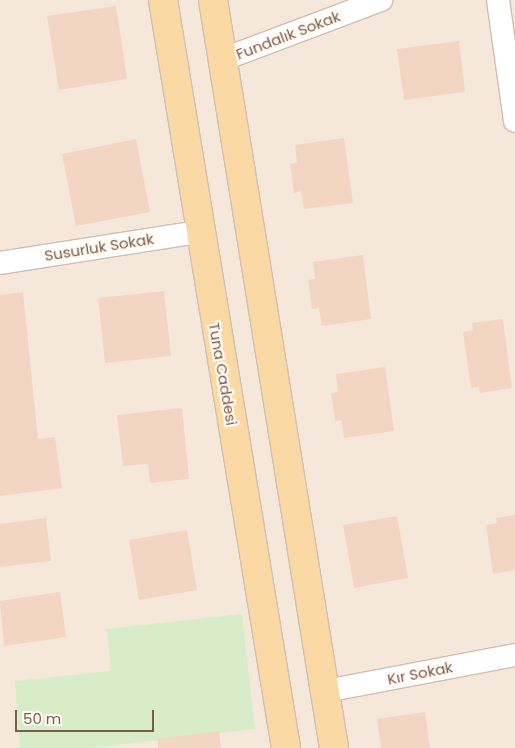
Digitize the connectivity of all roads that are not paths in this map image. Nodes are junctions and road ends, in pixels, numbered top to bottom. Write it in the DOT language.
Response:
graph roads {
  1 [pos="163,0"];
  2 [pos="213,0"];
  3 [pos="381,0"];
  4 [pos="498,0"];
  5 [pos="224,60"];
  6 [pos="515,121"];
  7 [pos="198,232"];
  8 [pos="0,263"];
  9 [pos="515,654"];
  10 [pos="326,691"];
  11 [pos="286,748"];
  12 [pos="334,748"];
  1 -- 7 [label="main road, Tuna Caddesi"];
  2 -- 5 [label="main road"];
  3 -- 5 [label="street, Fundalık Sokak"];
  4 -- 6 [label="street"];
  5 -- 10 [label="main road"];
  7 -- 8 [label="street, Susurluk Sokak"];
  7 -- 11 [label="main road, Tuna Caddesi"];
  9 -- 10 [label="street, Kır Sokak"];
  10 -- 12 [label="main road"];
}
